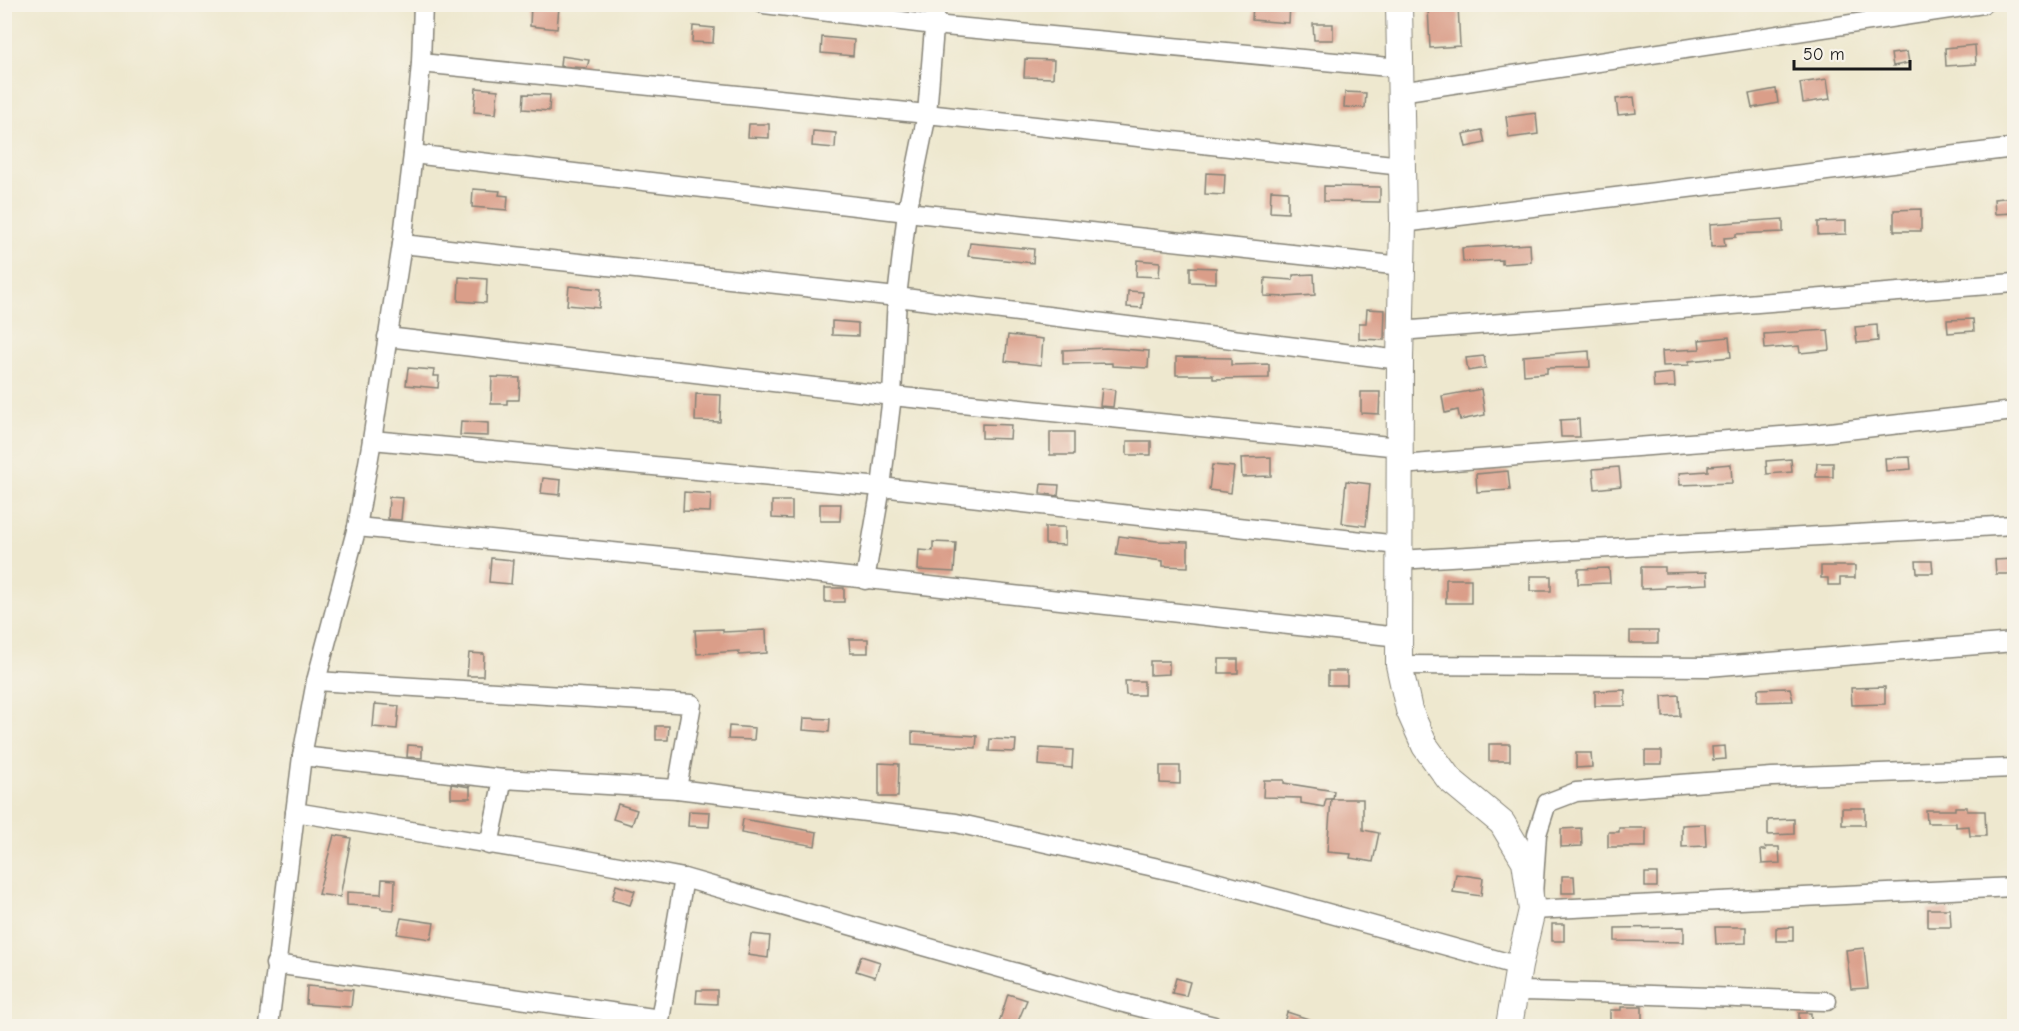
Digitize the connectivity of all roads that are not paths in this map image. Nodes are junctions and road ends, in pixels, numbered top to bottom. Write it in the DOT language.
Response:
graph roads {
  1 [pos="423,4"];
  2 [pos="764,4"];
  3 [pos="936,4"];
  4 [pos="1399,4"];
  5 [pos="1983,4"];
  6 [pos="934,25"];
  7 [pos="421,63"];
  8 [pos="1400,80"];
  9 [pos="927,114"];
  10 [pos="2014,148"];
  11 [pos="413,154"];
  12 [pos="1402,166"];
  13 [pos="907,212"];
  14 [pos="1403,223"];
  15 [pos="402,244"];
  16 [pos="1402,266"];
  17 [pos="2014,283"];
  18 [pos="897,297"];
  19 [pos="1400,331"];
  20 [pos="387,336"];
  21 [pos="1400,360"];
  22 [pos="892,396"];
  23 [pos="2014,411"];
  24 [pos="372,440"];
  25 [pos="1400,456"];
  26 [pos="881,487"];
  27 [pos="2014,525"];
  28 [pos="357,527"];
  29 [pos="1398,552"];
  30 [pos="865,580"];
  31 [pos="1399,637"];
  32 [pos="2014,642"];
  33 [pos="1399,665"];
  34 [pos="316,681"];
  35 [pos="302,756"];
  36 [pos="2014,768"];
  37 [pos="503,779"];
  38 [pos="677,789"];
  39 [pos="295,812"];
  40 [pos="489,845"];
  41 [pos="684,878"];
  42 [pos="2014,887"];
  43 [pos="1532,910"];
  44 [pos="275,964"];
  45 [pos="1517,979"];
  46 [pos="1827,1001"];
  47 [pos="659,1023"];
  48 [pos="269,1026"];
  49 [pos="1214,1026"];
  50 [pos="1509,1026"];
  1 -- 7 [label="street"];
  2 -- 6 [label="street"];
  3 -- 6 [label="street"];
  4 -- 8 [label="street"];
  5 -- 8 [label="street"];
  6 -- 8 [label="street"];
  6 -- 9 [label="street"];
  7 -- 9 [label="street"];
  7 -- 11 [label="street"];
  8 -- 12 [label="street"];
  9 -- 12 [label="street"];
  9 -- 13 [label="street"];
  10 -- 14 [label="street"];
  11 -- 13 [label="street"];
  11 -- 15 [label="street"];
  12 -- 14 [label="street"];
  13 -- 16 [label="street"];
  13 -- 18 [label="street"];
  14 -- 16 [label="street"];
  15 -- 18 [label="street"];
  15 -- 20 [label="street"];
  16 -- 19 [label="street"];
  17 -- 19 [label="street"];
  18 -- 21 [label="street"];
  18 -- 22 [label="street"];
  19 -- 21 [label="street"];
  20 -- 22 [label="street"];
  20 -- 24 [label="street"];
  21 -- 25 [label="street"];
  22 -- 25 [label="street"];
  22 -- 26 [label="street"];
  23 -- 25 [label="street"];
  24 -- 26 [label="street"];
  24 -- 28 [label="street"];
  25 -- 29 [label="street"];
  26 -- 29 [label="street"];
  26 -- 30 [label="street"];
  27 -- 29 [label="street"];
  28 -- 30 [label="street"];
  28 -- 34 [label="street"];
  29 -- 31 [label="street"];
  30 -- 31 [label="street"];
  31 -- 33 [label="street"];
  32 -- 33 [label="street"];
  33 -- 43 [label="street"];
  34 -- 35 [label="street"];
  34 -- 38 [label="street"];
  35 -- 37 [label="street"];
  35 -- 39 [label="street"];
  36 -- 43 [label="street"];
  37 -- 38 [label="street"];
  37 -- 40 [label="street"];
  38 -- 45 [label="street"];
  39 -- 40 [label="street"];
  39 -- 44 [label="street"];
  40 -- 41 [label="street"];
  41 -- 47 [label="street"];
  41 -- 49 [label="street"];
  42 -- 43 [label="street"];
  43 -- 45 [label="street"];
  44 -- 47 [label="street"];
  44 -- 48 [label="street"];
  45 -- 46 [label="street"];
  45 -- 50 [label="street"];
}
